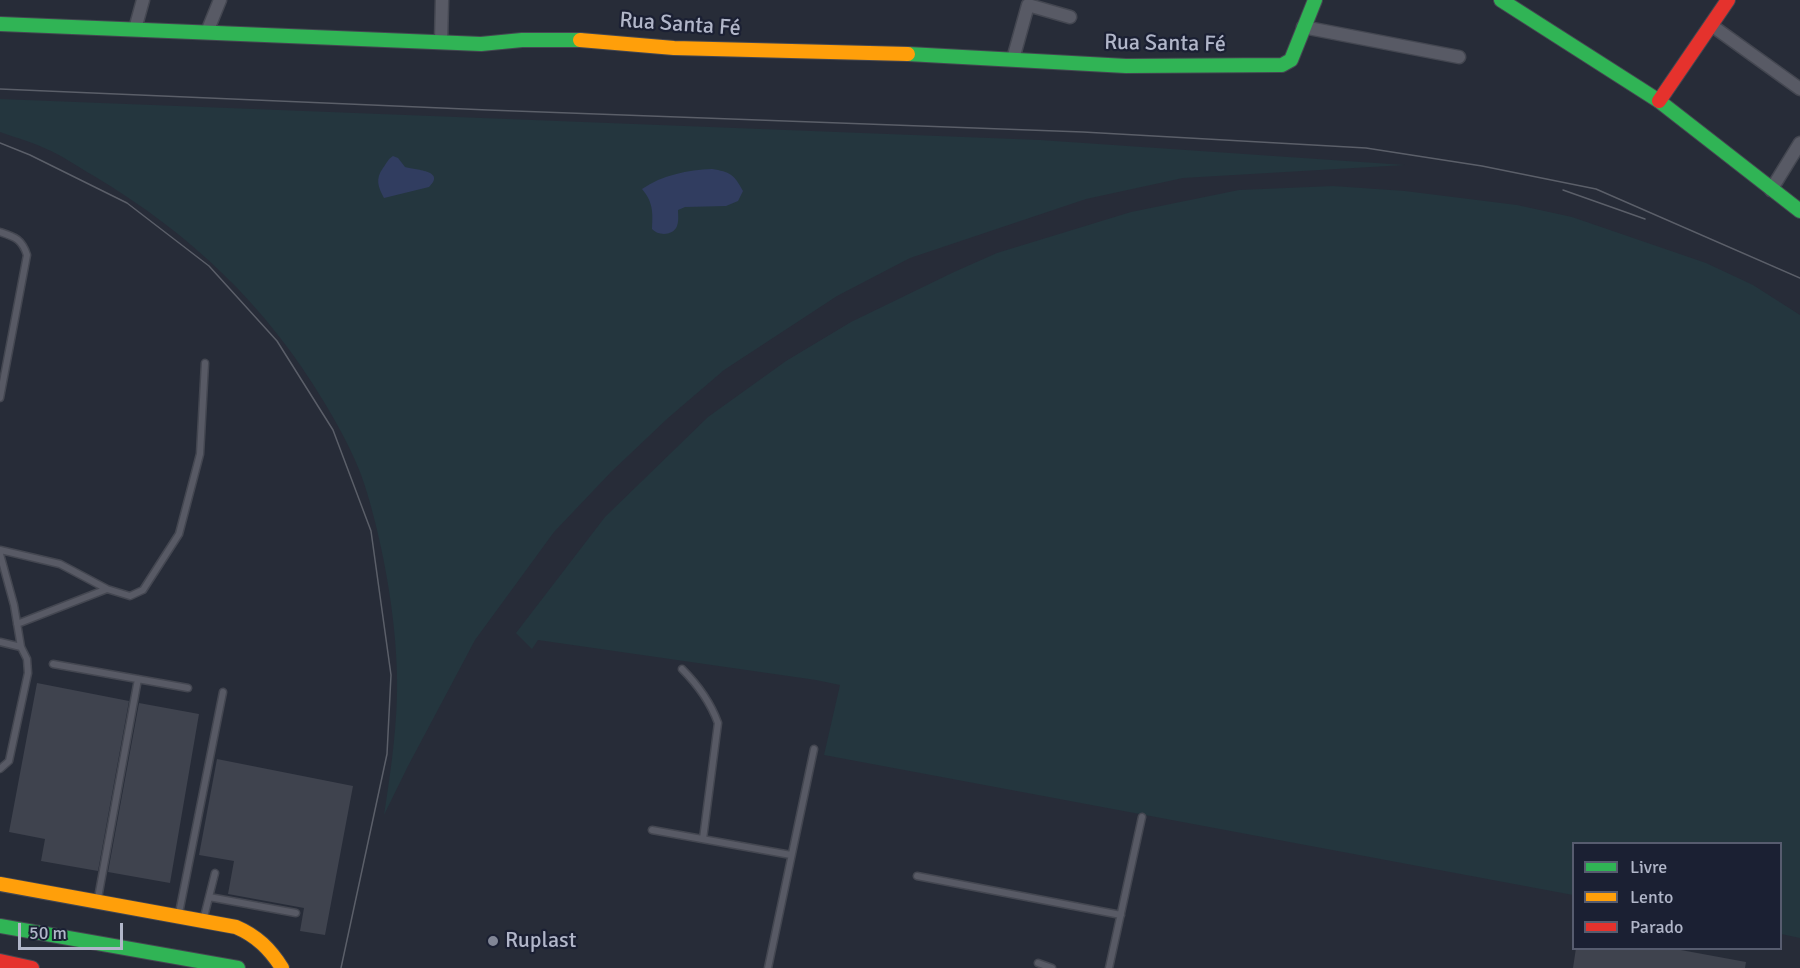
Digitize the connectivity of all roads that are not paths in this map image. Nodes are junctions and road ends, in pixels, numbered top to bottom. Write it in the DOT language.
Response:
graph roads {
  1 [pos="143,0"];
  2 [pos="220,0"];
  3 [pos="442,0"];
  4 [pos="1315,0"];
  5 [pos="1501,0"];
  6 [pos="1728,0"];
  7 [pos="1070,17"];
  8 [pos="0,24"];
  9 [pos="1711,25"];
  10 [pos="1304,27"];
  11 [pos="135,29"];
  12 [pos="207,32"];
  13 [pos="441,42"];
  14 [pos="1459,57"];
  15 [pos="1013,59"];
  16 [pos="1800,89"];
  17 [pos="1659,101"];
  18 [pos="1800,143"];
  19 [pos="1771,190"];
  20 [pos="1800,211"];
  21 [pos="0,232"];
  22 [pos="205,363"];
  23 [pos="0,398"];
  24 [pos="0,552"];
  25 [pos="107,589"];
  26 [pos="17,624"];
  27 [pos="0,642"];
  28 [pos="21,647"];
  29 [pos="53,664"];
  30 [pos="682,669"];
  31 [pos="138,679"];
  32 [pos="188,688"];
  33 [pos="223,692"];
  34 [pos="814,749"];
  35 [pos="0,769"];
  36 [pos="1142,817"];
  37 [pos="652,830"];
  38 [pos="703,839"];
  39 [pos="791,855"];
  40 [pos="215,873"];
  41 [pos="917,876"];
  42 [pos="0,884"];
  43 [pos="209,897"];
  44 [pos="98,902"];
  45 [pos="296,913"];
  46 [pos="1121,915"];
  47 [pos="179,916"];
  48 [pos="203,921"];
  49 [pos="0,926"];
  50 [pos="0,961"];
  51 [pos="1038,963"];
  52 [pos="32,968"];
  53 [pos="238,968"];
  54 [pos="282,968"];
  55 [pos="768,968"];
  56 [pos="1052,968"];
  57 [pos="1109,968"];
  1 -- 11 [label="street"];
  2 -- 12 [label="street"];
  3 -- 13 [label="street"];
  4 -- 10 [label="main road, Rua Santa Fé"];
  5 -- 17 [label="main road"];
  6 -- 9 [label="main road"];
  7 -- 15 [label="street"];
  8 -- 11 [label="main road, Rua Santa Fé"];
  9 -- 16 [label="street"];
  9 -- 17 [label="main road"];
  10 -- 14 [label="street"];
  10 -- 15 [label="main road, Rua Santa Fé"];
  11 -- 12 [label="main road, Rua Santa Fé"];
  12 -- 13 [label="main road, Rua Santa Fé"];
  13 -- 15 [label="main road, Rua Santa Fé"];
  17 -- 19 [label="main road"];
  18 -- 19 [label="street"];
  19 -- 20 [label="main road"];
  21 -- 23 [label="lane"];
  22 -- 25 [label="lane"];
  24 -- 25 [label="lane"];
  24 -- 26 [label="lane"];
  25 -- 26 [label="lane"];
  26 -- 28 [label="lane"];
  27 -- 28 [label="lane"];
  28 -- 35 [label="lane"];
  29 -- 31 [label="lane"];
  30 -- 38 [label="lane"];
  31 -- 32 [label="lane"];
  31 -- 44 [label="lane"];
  33 -- 47 [label="lane"];
  34 -- 39 [label="lane"];
  36 -- 46 [label="lane"];
  37 -- 38 [label="lane"];
  38 -- 39 [label="lane"];
  39 -- 55 [label="lane"];
  40 -- 43 [label="lane"];
  41 -- 46 [label="lane"];
  42 -- 44 [label="main road"];
  43 -- 45 [label="lane"];
  43 -- 48 [label="lane"];
  44 -- 47 [label="main road"];
  46 -- 57 [label="lane"];
  47 -- 48 [label="main road"];
  48 -- 54 [label="main road"];
  49 -- 53 [label="main road"];
  50 -- 52 [label="main road"];
  51 -- 56 [label="lane"];
}
